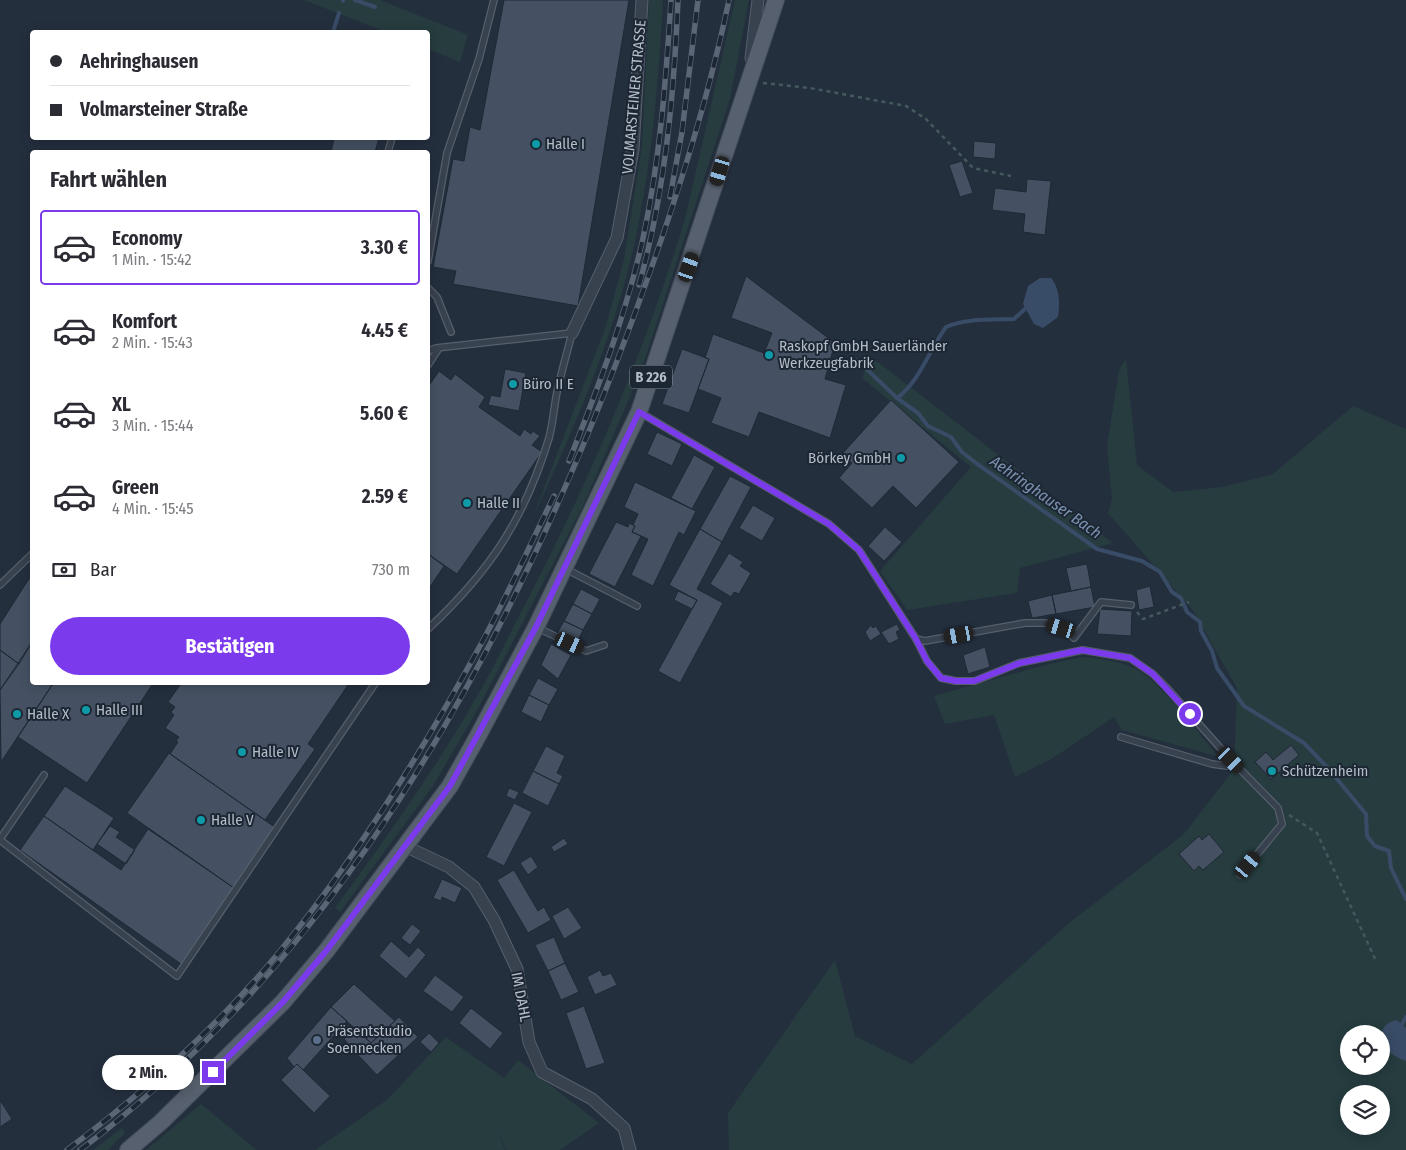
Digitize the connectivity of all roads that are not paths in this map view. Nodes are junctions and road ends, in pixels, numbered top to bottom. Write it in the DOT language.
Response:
graph roads {
  1 [pos="494,0"];
  2 [pos="642,0"];
  3 [pos="758,0"];
  4 [pos="776,0"];
  5 [pos="749,80"];
  6 [pos="430,250"];
  7 [pos="430,290"];
  8 [pos="451,332"];
  9 [pos="572,333"];
  10 [pos="439,348"];
  11 [pos="430,350"];
  12 [pos="430,362"];
  13 [pos="639,412"];
  14 [pos="30,556"];
  15 [pos="564,568"];
  16 [pos="0,585"];
  17 [pos="1131,604"];
  18 [pos="636,606"];
  19 [pos="430,627"];
  20 [pos="536,627"];
  21 [pos="916,639"];
  22 [pos="604,645"];
  23 [pos="374,685"];
  24 [pos="1121,737"];
  25 [pos="1231,760"];
  26 [pos="44,775"];
  27 [pos="0,840"];
  28 [pos="405,846"];
  29 [pos="1240,875"];
  30 [pos="128,1150"];
  31 [pos="630,1150"];
  1 -- 6 [label="lane"];
  2 -- 9 [label="street, VOLMARSTEINER STRASSE"];
  3 -- 5 [label="street"];
  4 -- 5 [label="main road, B 226"];
  5 -- 13 [label="main road, B 226"];
  7 -- 8 [label="lane"];
  9 -- 10 [label="lane"];
  9 -- 19 [label="lane"];
  10 -- 11 [label="lane"];
  10 -- 12 [label="lane"];
  13 -- 15 [label="main road, B 226"];
  13 -- 21 [label="lane"];
  14 -- 16 [label="lane"];
  15 -- 18 [label="lane"];
  15 -- 20 [label="main road, B 226"];
  17 -- 21 [label="lane"];
  20 -- 22 [label="lane"];
  20 -- 28 [label="main road, B 226"];
  21 -- 25 [label="lane"];
  23 -- 27 [label="lane"];
  24 -- 25 [label="lane"];
  25 -- 29 [label="lane"];
  26 -- 27 [label="lane"];
  28 -- 30 [label="main road, B 226"];
  28 -- 31 [label="street, IM DAHL"];
}
